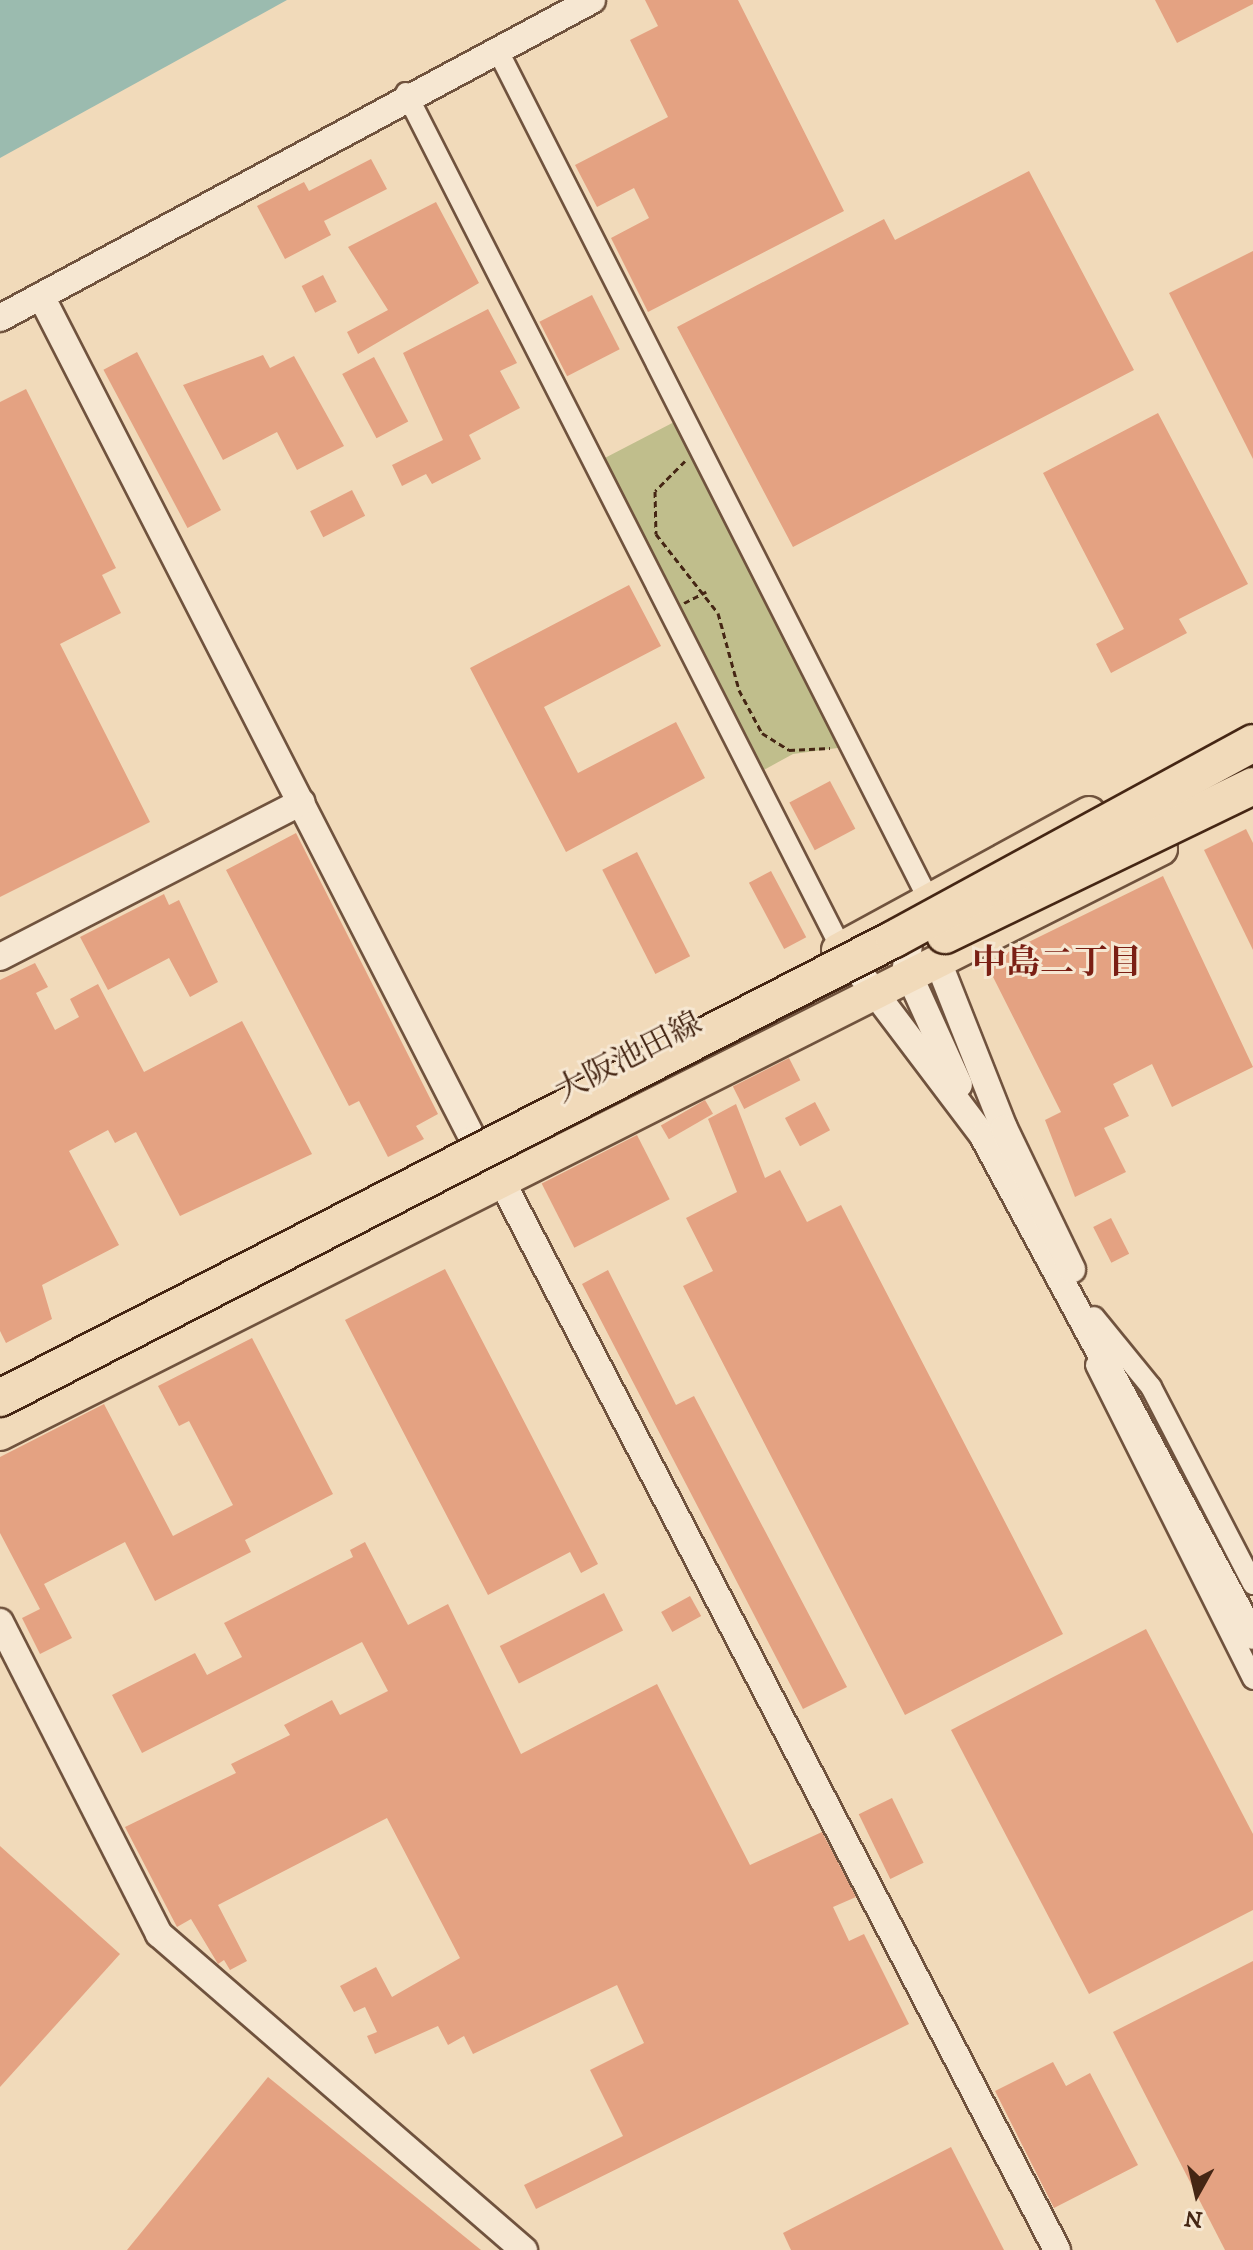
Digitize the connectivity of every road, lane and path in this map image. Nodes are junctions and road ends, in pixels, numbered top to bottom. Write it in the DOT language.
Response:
graph roads {
  1 [pos="592,0"];
  2 [pos="497,49"];
  3 [pos="406,93"];
  4 [pos="41,296"];
  5 [pos="0,318"];
  6 [pos="704,451"];
  7 [pos="706,592"];
  8 [pos="688,601"];
  9 [pos="1253,726"];
  10 [pos="851,738"];
  11 [pos="768,739"];
  12 [pos="1253,743"];
  13 [pos="758,744"];
  14 [pos="1253,786"];
  15 [pos="301,802"];
  16 [pos="1253,802"];
  17 [pos="932,896"];
  18 [pos="841,948"];
  19 [pos="0,957"];
  20 [pos="939,964"];
  21 [pos="909,979"];
  22 [pos="877,994"];
  23 [pos="983,1136"];
  24 [pos="473,1139"];
  25 [pos="500,1178"];
  26 [pos="1088,1321"];
  27 [pos="0,1383"];
  28 [pos="0,1398"];
  29 [pos="0,1418"];
  30 [pos="0,1434"];
  31 [pos="1253,1584"];
  32 [pos="0,1622"];
  33 [pos="1248,1627"];
  34 [pos="1253,1679"];
  35 [pos="524,2250"];
  36 [pos="1057,2250"];
  1 -- 2 [label="street"];
  2 -- 3 [label="street"];
  2 -- 6 [label="street"];
  3 -- 4 [label="street"];
  3 -- 18 [label="street"];
  4 -- 5 [label="street"];
  4 -- 15 [label="street"];
  6 -- 7 [label="path"];
  6 -- 10 [label="street"];
  7 -- 8 [label="path"];
  7 -- 11 [label="path"];
  9 -- 17 [label="main road, 大阪池田線"];
  10 -- 11 [label="path"];
  10 -- 17 [label="street"];
  11 -- 13 [label="path"];
  12 -- 28 [label="highway, bridge"];
  14 -- 29 [label="highway, bridge"];
  15 -- 19 [label="street"];
  15 -- 24 [label="street"];
  16 -- 20 [label="main road, 大阪池田線"];
  17 -- 18 [label="main road, 大阪池田線"];
  17 -- 20 [label="street"];
  17 -- 21 [label="street"];
  18 -- 22 [label="street"];
  18 -- 24 [label="main road, 大阪池田線"];
  20 -- 21 [label="main road, 大阪池田線"];
  20 -- 26 [label="street"];
  21 -- 22 [label="main road, 大阪池田線"];
  21 -- 23 [label="street"];
  22 -- 23 [label="street"];
  22 -- 25 [label="main road, 大阪池田線"];
  23 -- 26 [label="street"];
  24 -- 25 [label="street"];
  24 -- 27 [label="main road, 大阪池田線"];
  25 -- 30 [label="main road, 大阪池田線"];
  25 -- 36 [label="street"];
  26 -- 31 [label="street"];
  26 -- 33 [label="street"];
  26 -- 34 [label="street"];
  32 -- 35 [label="street"];
}
